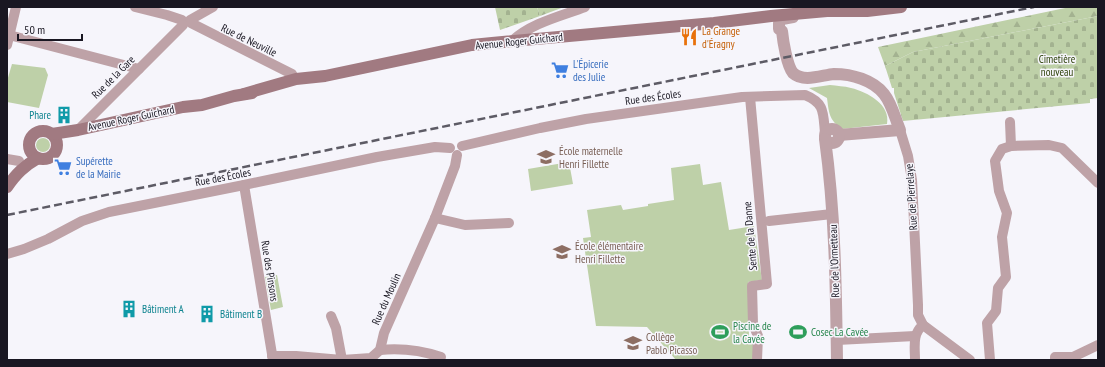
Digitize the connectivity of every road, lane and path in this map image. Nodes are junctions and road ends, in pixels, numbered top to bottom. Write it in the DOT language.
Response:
graph roads {
  1 [pos="16,7"];
  2 [pos="135,7"];
  3 [pos="213,7"];
  4 [pos="585,7"];
  5 [pos="901,7"];
  6 [pos="866,9"];
  7 [pos="187,22"];
  8 [pos="781,22"];
  9 [pos="8,40"];
  10 [pos="512,40"];
  11 [pos="139,69"];
  12 [pos="325,76"];
  13 [pos="295,79"];
  14 [pos="280,88"];
  15 [pos="239,95"];
  16 [pos="750,97"];
  17 [pos="1010,122"];
  18 [pos="78,130"];
  19 [pos="900,130"];
  20 [pos="831,137"];
  21 [pos="54,138"];
  22 [pos="1011,146"];
  23 [pos="456,150"];
  24 [pos="34,154"];
  25 [pos="7,159"];
  26 [pos="19,161"];
  27 [pos="7,178"];
  28 [pos="1098,183"];
  29 [pos="244,185"];
  30 [pos="7,187"];
  31 [pos="832,214"];
  32 [pos="435,218"];
  33 [pos="769,221"];
  34 [pos="509,223"];
  35 [pos="7,254"];
  36 [pos="331,316"];
  37 [pos="922,325"];
  38 [pos="915,336"];
  39 [pos="837,340"];
  40 [pos="1098,345"];
  41 [pos="380,350"];
  42 [pos="441,357"];
  43 [pos="272,358"];
  44 [pos="342,360"];
  45 [pos="757,360"];
  46 [pos="837,360"];
  47 [pos="915,360"];
  48 [pos="970,360"];
  49 [pos="990,360"];
  50 [pos="1054,360"];
  1 -- 9 [label="street"];
  2 -- 7 [label="street, Rue de Neuville"];
  3 -- 7 [label="street, Rue de la Gare"];
  4 -- 10 [label="street"];
  5 -- 6 [label="main road, Avenue Roger Guichard"];
  6 -- 8 [label="main road, Avenue Roger Guichard"];
  6 -- 8 [label="main road, Avenue Roger Guichard"];
  7 -- 11 [label="street, Rue de la Gare"];
  7 -- 13 [label="street, Rue de Neuville"];
  8 -- 10 [label="main road, Avenue Roger Guichard"];
  8 -- 19 [label="street, Rue de Pierrelaye"];
  9 -- 11 [label="street"];
  10 -- 12 [label="main road, Avenue Roger Guichard"];
  11 -- 18 [label="street, Rue de la Gare"];
  12 -- 13 [label="main road, Avenue Roger Guichard"];
  12 -- 14 [label="main road, Avenue Roger Guichard"];
  13 -- 14 [label="main road"];
  13 -- 15 [label="main road, Avenue Roger Guichard"];
  14 -- 15 [label="main road, Avenue Roger Guichard"];
  15 -- 18 [label="main road, Avenue Roger Guichard"];
  16 -- 20 [label="street, Rue des Écoles"];
  16 -- 23 [label="street, Rue des Écoles"];
  16 -- 45 [label="street, Sente de la Danne"];
  17 -- 22 [label="street"];
  18 -- 21 [label="main road, Avenue Roger Guichard"];
  19 -- 20 [label="street"];
  19 -- 37 [label="street, Rue de Pierrelaye"];
  20 -- 31 [label="street, Rue de l'Ormetteau"];
  21 -- 24 [label="main road"];
  21 -- 24 [label="main road"];
  22 -- 28 [label="street"];
  22 -- 49 [label="street"];
  23 -- 29 [label="street, Rue des Écoles"];
  23 -- 32 [label="street, Rue du Moulin"];
  24 -- 26 [label="main road"];
  24 -- 30 [label="main road"];
  25 -- 26 [label="street"];
  26 -- 27 [label="main road"];
  29 -- 35 [label="street, Rue des Écoles"];
  29 -- 43 [label="street, Rue des Pinsons"];
  31 -- 33 [label="street, Sente de la Danne"];
  31 -- 39 [label="street, Rue de l'Ormetteau"];
  32 -- 34 [label="street"];
  32 -- 41 [label="street, Rue du Moulin"];
  36 -- 44 [label="street"];
  37 -- 38 [label="street"];
  37 -- 48 [label="street"];
  38 -- 39 [label="street"];
  38 -- 47 [label="street"];
  39 -- 46 [label="street, Rue de l'Ormetteau"];
  40 -- 50 [label="street"];
  41 -- 42 [label="street"];
  41 -- 44 [label="street"];
  43 -- 44 [label="street"];
}
